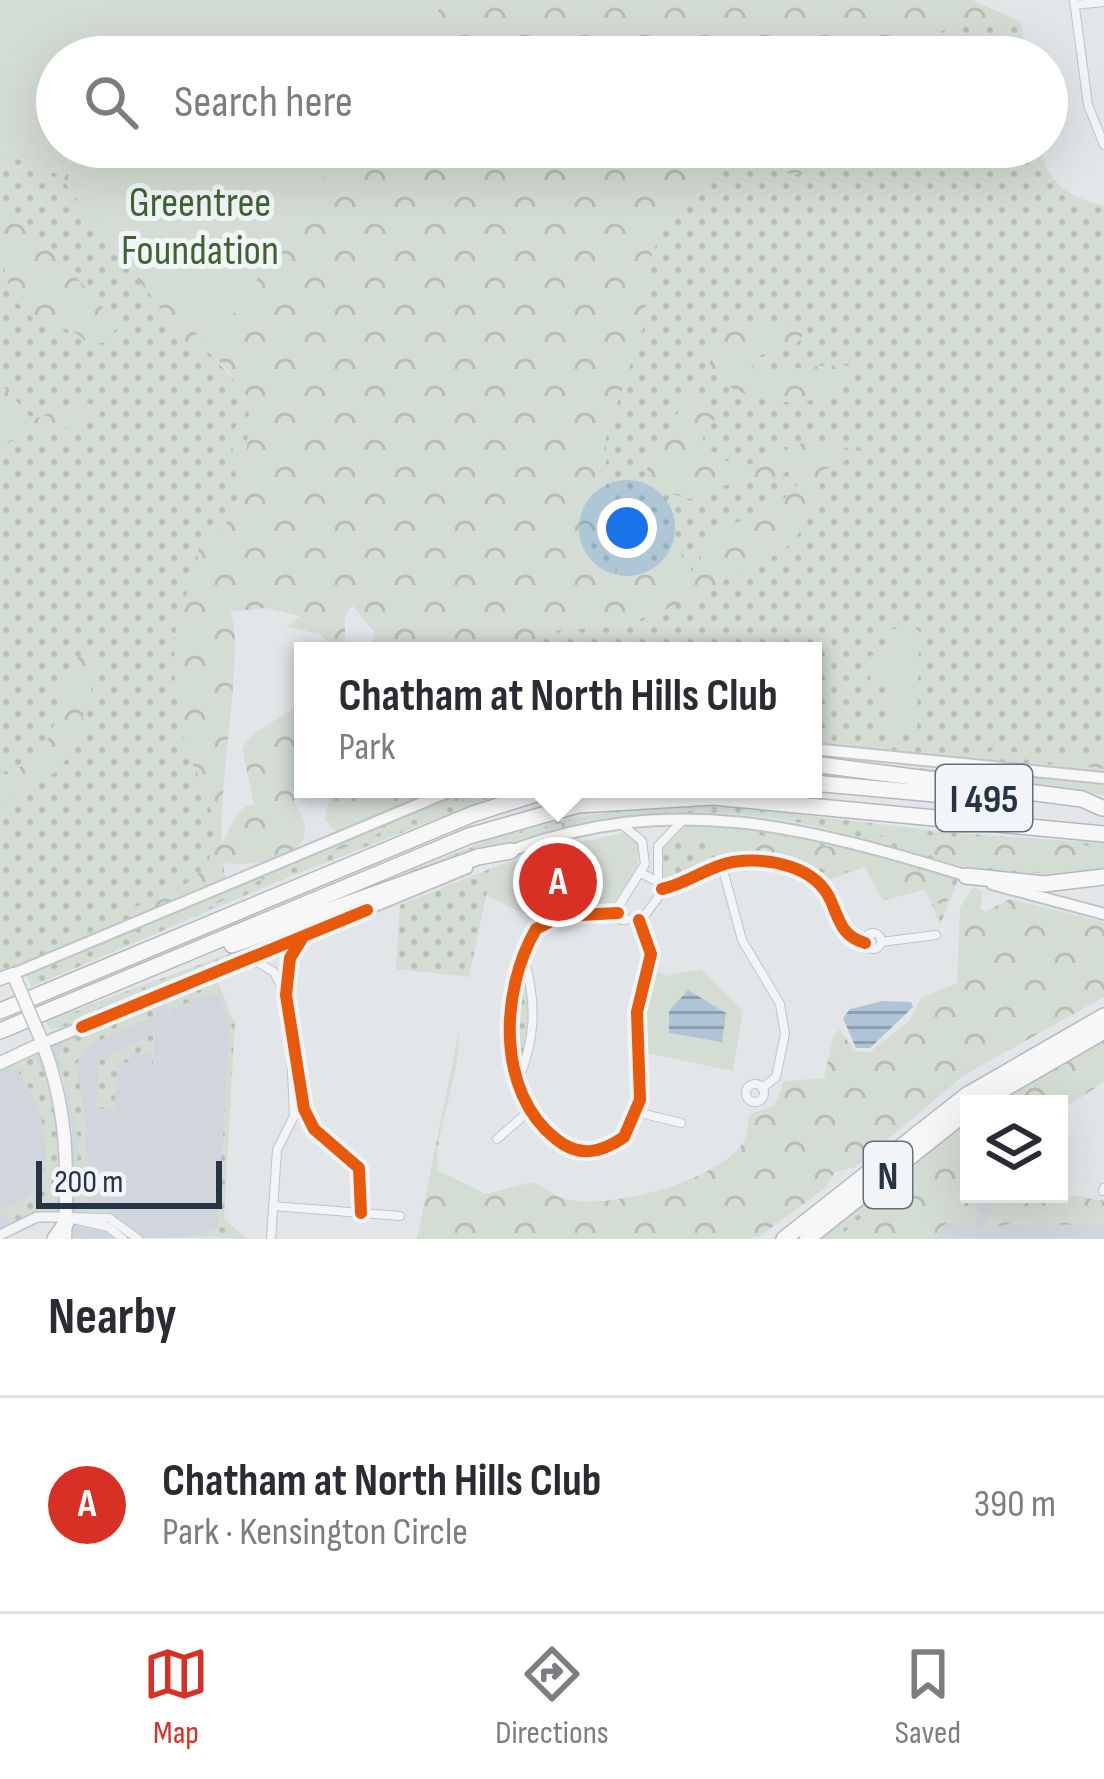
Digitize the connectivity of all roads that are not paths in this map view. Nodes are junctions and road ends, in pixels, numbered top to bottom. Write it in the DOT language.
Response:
graph roads {
  1 [pos="1074,2"];
  2 [pos="1104,2"];
  3 [pos="1104,145"];
  4 [pos="822,750"];
  5 [pos="822,765"];
  6 [pos="1104,778"];
  7 [pos="822,784"];
  8 [pos="434,798"];
  9 [pos="523,798"];
  10 [pos="690,798"];
  11 [pos="724,798"];
  12 [pos="1103,808"];
  13 [pos="689,818"];
  14 [pos="620,823"];
  15 [pos="1104,834"];
  16 [pos="511,851"];
  17 [pos="722,866"];
  18 [pos="643,874"];
  19 [pos="966,876"];
  20 [pos="1104,877"];
  21 [pos="660,886"];
  22 [pos="618,914"];
  23 [pos="1104,914"];
  24 [pos="639,920"];
  25 [pos="935,935"];
  26 [pos="303,937"];
  27 [pos="524,958"];
  28 [pos="252,959"];
  29 [pos="166,963"];
  30 [pos="6,977"];
  31 [pos="286,995"];
  32 [pos="0,1011"];
  33 [pos="1104,1016"];
  34 [pos="290,1025"];
  35 [pos="0,1031"];
  36 [pos="1104,1031"];
  37 [pos="40,1036"];
  38 [pos="0,1063"];
  39 [pos="516,1084"];
  40 [pos="762,1088"];
  41 [pos="994,1095"];
  42 [pos="528,1112"];
  43 [pos="636,1112"];
  44 [pos="960,1118"];
  45 [pos="681,1123"];
  46 [pos="314,1129"];
  47 [pos="290,1132"];
  48 [pos="497,1139"];
  49 [pos="273,1206"];
  50 [pos="361,1213"];
  51 [pos="400,1216"];
  52 [pos="65,1231"];
  53 [pos="0,1235"];
  54 [pos="55,1239"];
  55 [pos="123,1239"];
  56 [pos="138,1239"];
  57 [pos="271,1239"];
  58 [pos="784,1239"];
  59 [pos="807,1239"];
  1 -- 2 [label="street"];
  1 -- 3 [label="street"];
  4 -- 6 [label="main road"];
  5 -- 12 [label="highway"];
  7 -- 12 [label="highway, I 495"];
  8 -- 30 [label="main road"];
  9 -- 32 [label="highway"];
  10 -- 29 [label="highway, I 495"];
  11 -- 15 [label="highway, I 495"];
  13 -- 14 [label="main road"];
  13 -- 19 [label="main road"];
  13 -- 21 [label="street"];
  14 -- 16 [label="main road"];
  14 -- 18 [label="street"];
  16 -- 26 [label="main road"];
  16 -- 29 [label="highway"];
  17 -- 21 [label="street"];
  17 -- 25 [label="street"];
  17 -- 40 [label="street"];
  18 -- 21 [label="street"];
  18 -- 22 [label="street"];
  19 -- 20 [label="highway"];
  19 -- 23 [label="main road"];
  21 -- 24 [label="street"];
  22 -- 24 [label="street"];
  22 -- 27 [label="street"];
  24 -- 43 [label="street"];
  26 -- 28 [label="main road"];
  26 -- 31 [label="street"];
  27 -- 39 [label="street"];
  27 -- 39 [label="street"];
  28 -- 31 [label="street"];
  28 -- 37 [label="main road"];
  29 -- 35 [label="highway, I 495"];
  30 -- 37 [label="main road, bridge"];
  31 -- 34 [label="street"];
  33 -- 58 [label="highway, N"];
  34 -- 46 [label="street"];
  34 -- 47 [label="street"];
  36 -- 41 [label="highway"];
  37 -- 38 [label="main road"];
  37 -- 52 [label="main road"];
  39 -- 42 [label="street"];
  42 -- 43 [label="street"];
  42 -- 48 [label="street"];
  43 -- 45 [label="street"];
  44 -- 59 [label="highway, N"];
  46 -- 47 [label="street"];
  46 -- 50 [label="street"];
  47 -- 49 [label="street"];
  49 -- 50 [label="street"];
  49 -- 57 [label="street"];
  50 -- 51 [label="street"];
  52 -- 53 [label="street"];
  52 -- 54 [label="highway"];
  52 -- 55 [label="street"];
  52 -- 56 [label="street"];
}
